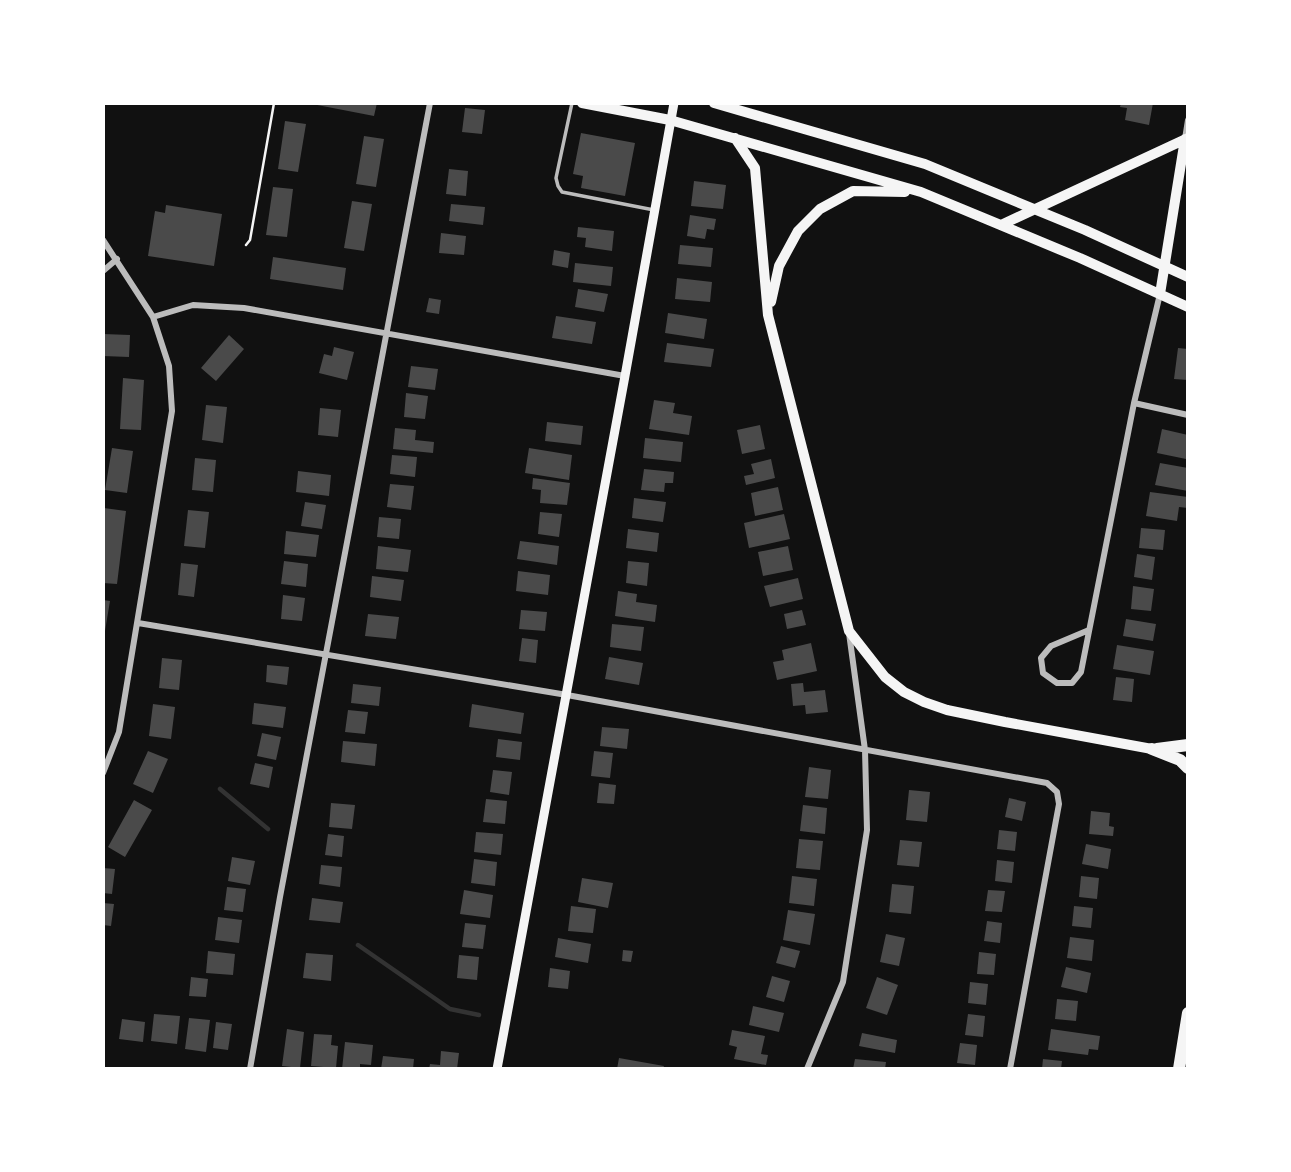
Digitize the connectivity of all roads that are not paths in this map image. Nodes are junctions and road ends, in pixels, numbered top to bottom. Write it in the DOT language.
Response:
graph roads {
  1 [pos="430,103"];
  2 [pos="572,103"];
  3 [pos="582,103"];
  4 [pos="674,103"];
  5 [pos="714,103"];
  6 [pos="670,120"];
  7 [pos="1188,120"];
  8 [pos="735,138"];
  9 [pos="1186,138"];
  10 [pos="921,192"];
  11 [pos="1034,209"];
  12 [pos="654,211"];
  13 [pos="1001,225"];
  14 [pos="103,240"];
  15 [pos="117,259"];
  16 [pos="1164,266"];
  17 [pos="103,271"];
  18 [pos="1188,278"];
  19 [pos="1160,294"];
  20 [pos="1188,307"];
  21 [pos="768,315"];
  22 [pos="153,317"];
  23 [pos="385,333"];
  24 [pos="625,376"];
  25 [pos="1134,403"];
  26 [pos="1188,415"];
  27 [pos="138,624"];
  28 [pos="1089,630"];
  29 [pos="849,631"];
  30 [pos="326,654"];
  31 [pos="567,695"];
  32 [pos="1188,745"];
  33 [pos="865,750"];
  34 [pos="1152,750"];
  35 [pos="1188,768"];
  36 [pos="103,773"];
  37 [pos="1188,1013"];
  38 [pos="250,1069"];
  39 [pos="497,1069"];
  40 [pos="807,1069"];
  41 [pos="1010,1069"];
  42 [pos="1179,1069"];
  1 -- 23 [label="street"];
  2 -- 12 [label="lane"];
  3 -- 6 [label="main road"];
  4 -- 6 [label="main road"];
  5 -- 11 [label="main road"];
  6 -- 8 [label="main road"];
  6 -- 12 [label="main road"];
  7 -- 9 [label="street"];
  8 -- 10 [label="main road"];
  8 -- 21 [label="main road"];
  9 -- 11 [label="main road"];
  9 -- 16 [label="main road"];
  10 -- 13 [label="main road"];
  10 -- 21 [label="main road"];
  11 -- 13 [label="main road"];
  11 -- 16 [label="main road"];
  12 -- 24 [label="main road"];
  13 -- 19 [label="main road"];
  14 -- 15 [label="street"];
  15 -- 17 [label="street"];
  15 -- 22 [label="street"];
  16 -- 18 [label="main road"];
  16 -- 19 [label="main road"];
  19 -- 20 [label="main road"];
  19 -- 25 [label="street"];
  21 -- 29 [label="main road"];
  22 -- 23 [label="street"];
  22 -- 27 [label="street"];
  23 -- 24 [label="street"];
  23 -- 30 [label="street"];
  24 -- 31 [label="main road"];
  25 -- 26 [label="street"];
  25 -- 28 [label="street"];
  27 -- 30 [label="street"];
  27 -- 36 [label="street"];
  28 -- 28 [label="street"];
  29 -- 33 [label="street"];
  29 -- 34 [label="main road"];
  30 -- 31 [label="street"];
  30 -- 38 [label="street"];
  31 -- 33 [label="street"];
  31 -- 39 [label="main road"];
  32 -- 34 [label="highway"];
  33 -- 40 [label="street"];
  33 -- 41 [label="street"];
  34 -- 35 [label="highway"];
  37 -- 42 [label="highway"];
}
